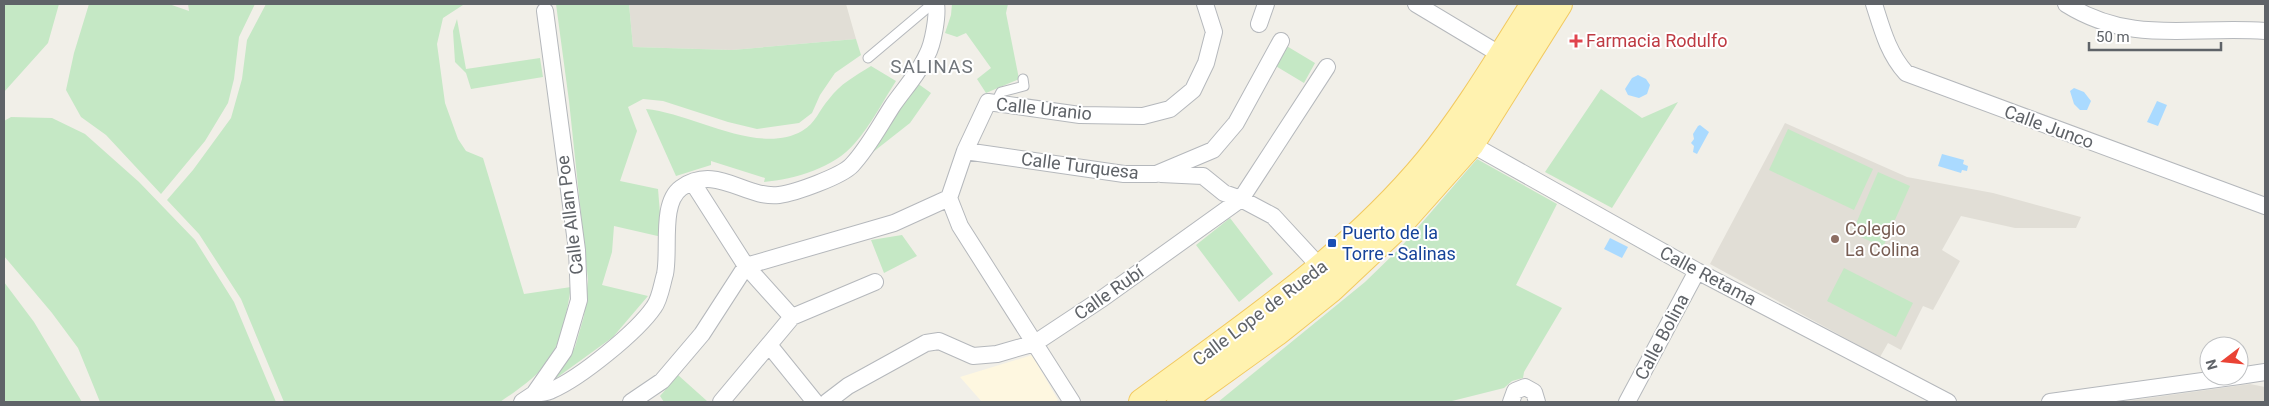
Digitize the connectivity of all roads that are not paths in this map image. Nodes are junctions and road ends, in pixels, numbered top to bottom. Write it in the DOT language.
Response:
graph roads {
  1 [pos="932,4"];
  2 [pos="936,4"];
  3 [pos="1205,4"];
  4 [pos="1266,4"];
  5 [pos="1416,4"];
  6 [pos="1534,4"];
  7 [pos="1559,4"];
  8 [pos="1874,4"];
  9 [pos="2066,4"];
  10 [pos="545,11"];
  11 [pos="1259,24"];
  12 [pos="2265,31"];
  13 [pos="1281,41"];
  14 [pos="1501,55"];
  15 [pos="868,58"];
  16 [pos="1327,67"];
  17 [pos="1022,79"];
  18 [pos="996,102"];
  19 [pos="1471,144"];
  20 [pos="965,151"];
  21 [pos="1156,174"];
  22 [pos="692,183"];
  23 [pos="949,198"];
  24 [pos="1241,199"];
  25 [pos="2265,206"];
  26 [pos="746,266"];
  27 [pos="1320,268"];
  28 [pos="1697,271"];
  29 [pos="875,282"];
  30 [pos="792,318"];
  31 [pos="1035,343"];
  32 [pos="769,345"];
  33 [pos="2265,372"];
  34 [pos="2249,374"];
  35 [pos="1218,375"];
  36 [pos="2199,382"];
  37 [pos="528,398"];
  38 [pos="631,402"];
  39 [pos="721,402"];
  40 [pos="816,402"];
  41 [pos="827,402"];
  42 [pos="1072,402"];
  43 [pos="1142,402"];
  44 [pos="1180,402"];
  45 [pos="1197,402"];
  46 [pos="1511,402"];
  47 [pos="1537,402"];
  48 [pos="1626,402"];
  49 [pos="1948,402"];
  50 [pos="2050,402"];
  1 -- 15 [label="lane"];
  2 -- 22 [label="street"];
  3 -- 18 [label="street, Calle Uranio"];
  4 -- 11 [label="street"];
  5 -- 14 [label="street"];
  6 -- 14 [label="main road, Calle Lope de Rueda"];
  7 -- 19 [label="main road, Calle Lope de Rueda"];
  8 -- 25 [label="street, Calle Junco"];
  9 -- 12 [label="street"];
  10 -- 37 [label="street, Calle Allan Poe"];
  13 -- 21 [label="street, Calle Turquesa"];
  14 -- 27 [label="main road, Calle Lope de Rueda"];
  16 -- 24 [label="street, Calle Rubí"];
  17 -- 18 [label="lane"];
  18 -- 20 [label="street, Calle Uranio"];
  19 -- 28 [label="street, Calle Retama"];
  19 -- 35 [label="main road, Calle Lope de Rueda"];
  20 -- 21 [label="street, Calle Turquesa"];
  20 -- 23 [label="street, Calle Uranio"];
  21 -- 24 [label="street"];
  22 -- 26 [label="street"];
  22 -- 37 [label="street"];
  23 -- 26 [label="street"];
  23 -- 31 [label="street"];
  24 -- 27 [label="street"];
  24 -- 31 [label="street, Calle Rubí"];
  26 -- 30 [label="street"];
  26 -- 38 [label="street"];
  27 -- 43 [label="main road, Calle Lope de Rueda"];
  28 -- 48 [label="street, Calle Bolina"];
  28 -- 49 [label="street, Calle Retama"];
  29 -- 30 [label="street"];
  30 -- 32 [label="street"];
  31 -- 41 [label="street, Calle Rubí"];
  31 -- 42 [label="street"];
  32 -- 39 [label="street"];
  32 -- 40 [label="street"];
  33 -- 34 [label="street"];
  35 -- 44 [label="main road, Calle Lope de Rueda"];
  35 -- 45 [label="main road, Calle Lope de Rueda"];
  36 -- 50 [label="street"];
  46 -- 47 [label="street"];
}
